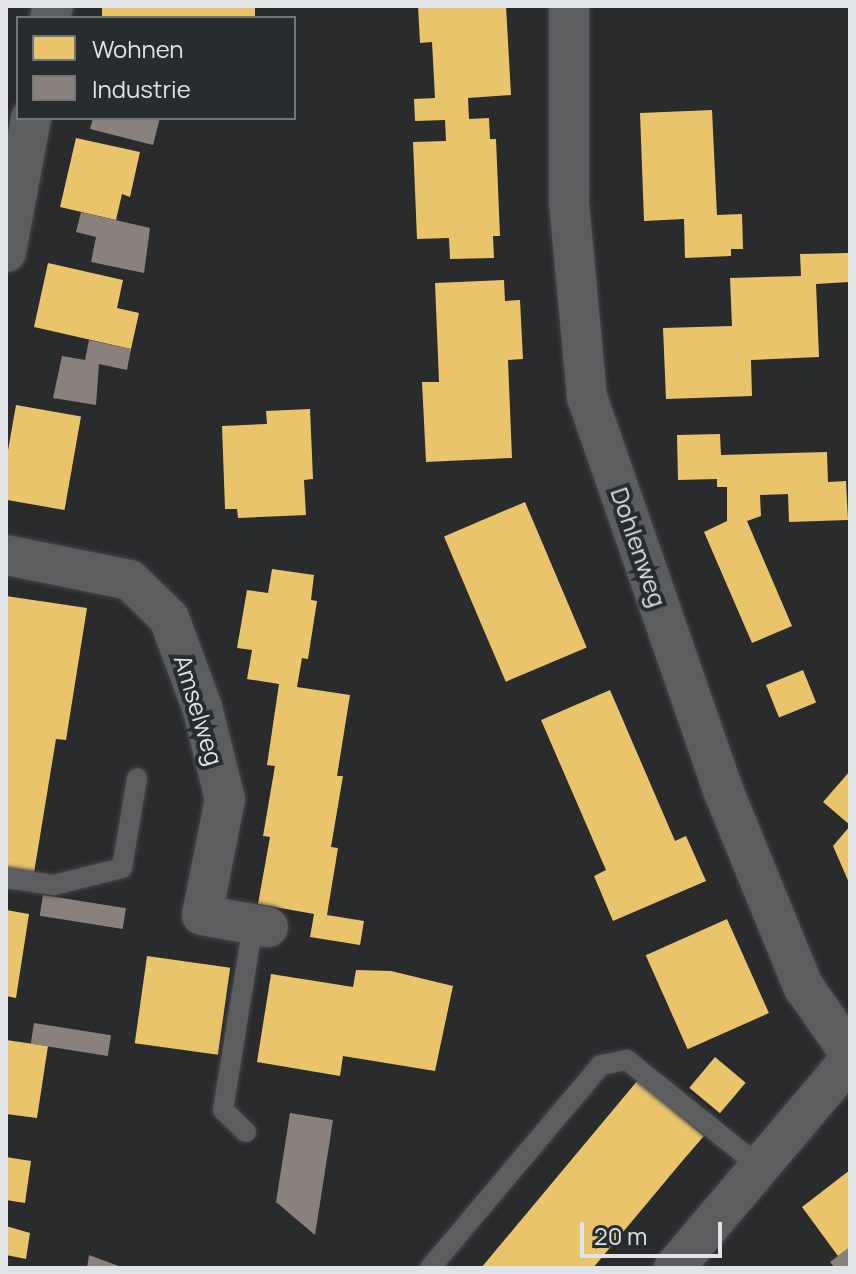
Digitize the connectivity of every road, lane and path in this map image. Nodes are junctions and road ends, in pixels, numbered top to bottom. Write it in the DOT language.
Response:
graph roads {
  1 [pos="569,6"];
  2 [pos="31,120"];
  3 [pos="6,252"];
  4 [pos="6,555"];
  5 [pos="137,778"];
  6 [pos="6,878"];
  7 [pos="260,926"];
  8 [pos="850,1053"];
  9 [pos="850,1060"];
  10 [pos="246,1132"];
  11 [pos="760,1167"];
  12 [pos="430,1268"];
  13 [pos="674,1268"];
  1 -- 8 [label="street, Dohlenweg"];
  2 -- 3 [label="street"];
  4 -- 7 [label="street, Amselweg"];
  5 -- 6 [label="lane"];
  7 -- 10 [label="lane"];
  9 -- 11 [label="street"];
  11 -- 12 [label="lane"];
  11 -- 13 [label="street"];
}
